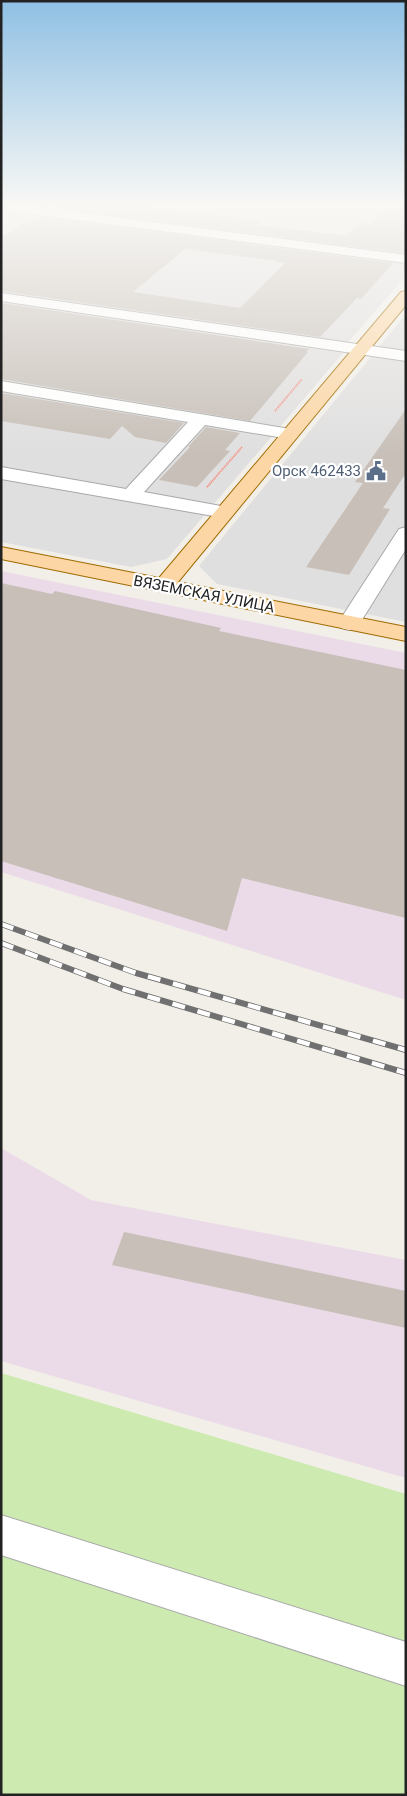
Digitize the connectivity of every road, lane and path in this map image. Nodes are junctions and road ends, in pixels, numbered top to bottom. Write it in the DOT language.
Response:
graph roads {
  1 [pos="406,295"];
  2 [pos="1,297"];
  3 [pos="331,346"];
  4 [pos="360,350"];
  5 [pos="406,356"];
  6 [pos="1,386"];
  7 [pos="201,420"];
  8 [pos="259,429"];
  9 [pos="290,434"];
  10 [pos="1,473"];
  11 [pos="130,496"];
  12 [pos="189,506"];
  13 [pos="225,512"];
  14 [pos="406,533"];
  15 [pos="1,553"];
  16 [pos="398,560"];
  17 [pos="164,586"];
  18 [pos="349,623"];
  19 [pos="406,634"];
  20 [pos="1,1534"];
  21 [pos="406,1664"];
  1 -- 4 [label="main road"];
  2 -- 3 [label="street"];
  3 -- 4 [label="street"];
  3 -- 8 [label="path"];
  4 -- 5 [label="street"];
  4 -- 9 [label="main road"];
  6 -- 7 [label="street"];
  7 -- 8 [label="street"];
  7 -- 11 [label="street"];
  8 -- 9 [label="street"];
  8 -- 12 [label="path"];
  9 -- 13 [label="main road"];
  10 -- 11 [label="street"];
  11 -- 12 [label="street"];
  12 -- 13 [label="street"];
  13 -- 17 [label="main road"];
  14 -- 16 [label="street"];
  15 -- 17 [label="main road, ВЯЗЕМСКАЯ УЛИЦА"];
  16 -- 18 [label="street"];
  17 -- 18 [label="main road, ВЯЗЕМСКАЯ УЛИЦА"];
  18 -- 19 [label="main road, ВЯЗЕМСКАЯ УЛИЦА"];
  20 -- 21 [label="street"];
}
